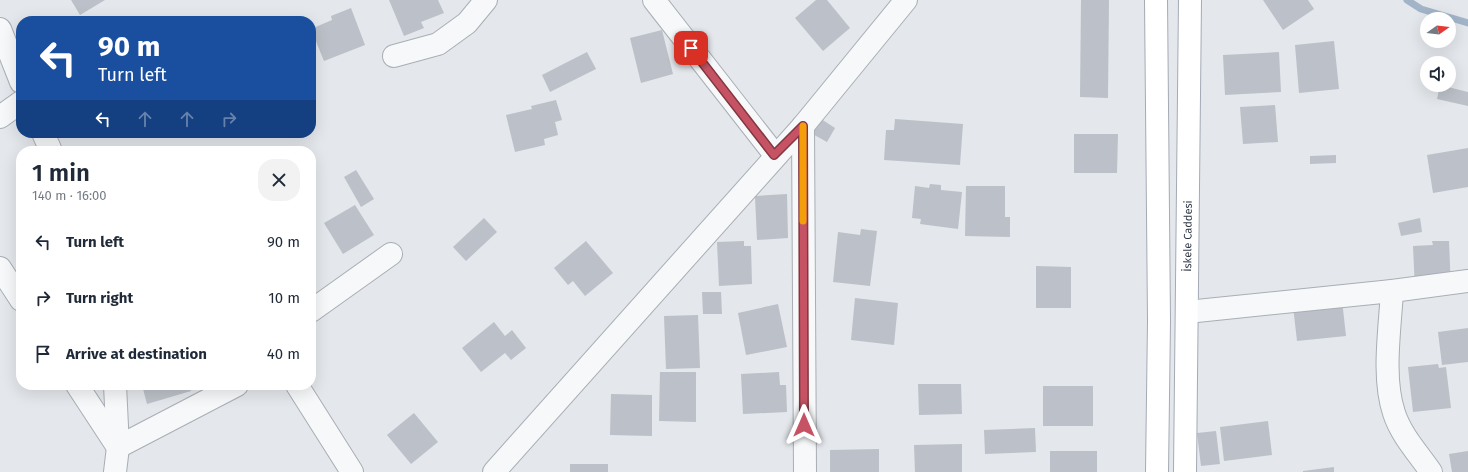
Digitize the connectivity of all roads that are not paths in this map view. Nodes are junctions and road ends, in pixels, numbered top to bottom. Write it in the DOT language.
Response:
graph roads {
  1 [pos="486,0"];
  2 [pos="654,0"];
  3 [pos="906,0"];
  4 [pos="1156,0"];
  5 [pos="1190,0"];
  6 [pos="0,30"];
  7 [pos="394,56"];
  8 [pos="16,70"];
  9 [pos="16,106"];
  10 [pos="0,117"];
  11 [pos="803,126"];
  12 [pos="774,155"];
  13 [pos="392,254"];
  14 [pos="0,268"];
  15 [pos="1468,281"];
  16 [pos="1392,291"];
  17 [pos="16,292"];
  18 [pos="316,307"];
  19 [pos="1187,312"];
  20 [pos="80,390"];
  21 [pos="115,390"];
  22 [pos="228,390"];
  23 [pos="300,390"];
  24 [pos="118,447"];
  25 [pos="115,472"];
  26 [pos="352,472"];
  27 [pos="494,472"];
  28 [pos="805,472"];
  29 [pos="1157,472"];
  30 [pos="1185,472"];
  31 [pos="1431,472"];
  1 -- 7 [label="street"];
  2 -- 12 [label="street"];
  3 -- 11 [label="street"];
  4 -- 29 [label="main road"];
  5 -- 19 [label="main road, İskele Caddesi"];
  6 -- 8 [label="street"];
  9 -- 10 [label="street"];
  11 -- 12 [label="street"];
  11 -- 28 [label="street"];
  12 -- 27 [label="street"];
  13 -- 18 [label="street"];
  14 -- 17 [label="street"];
  15 -- 16 [label="street"];
  16 -- 19 [label="street"];
  16 -- 31 [label="street"];
  19 -- 30 [label="main road, İskele Caddesi"];
  20 -- 24 [label="street"];
  21 -- 24 [label="street"];
  22 -- 24 [label="street"];
  23 -- 26 [label="street"];
  24 -- 25 [label="street"];
}
